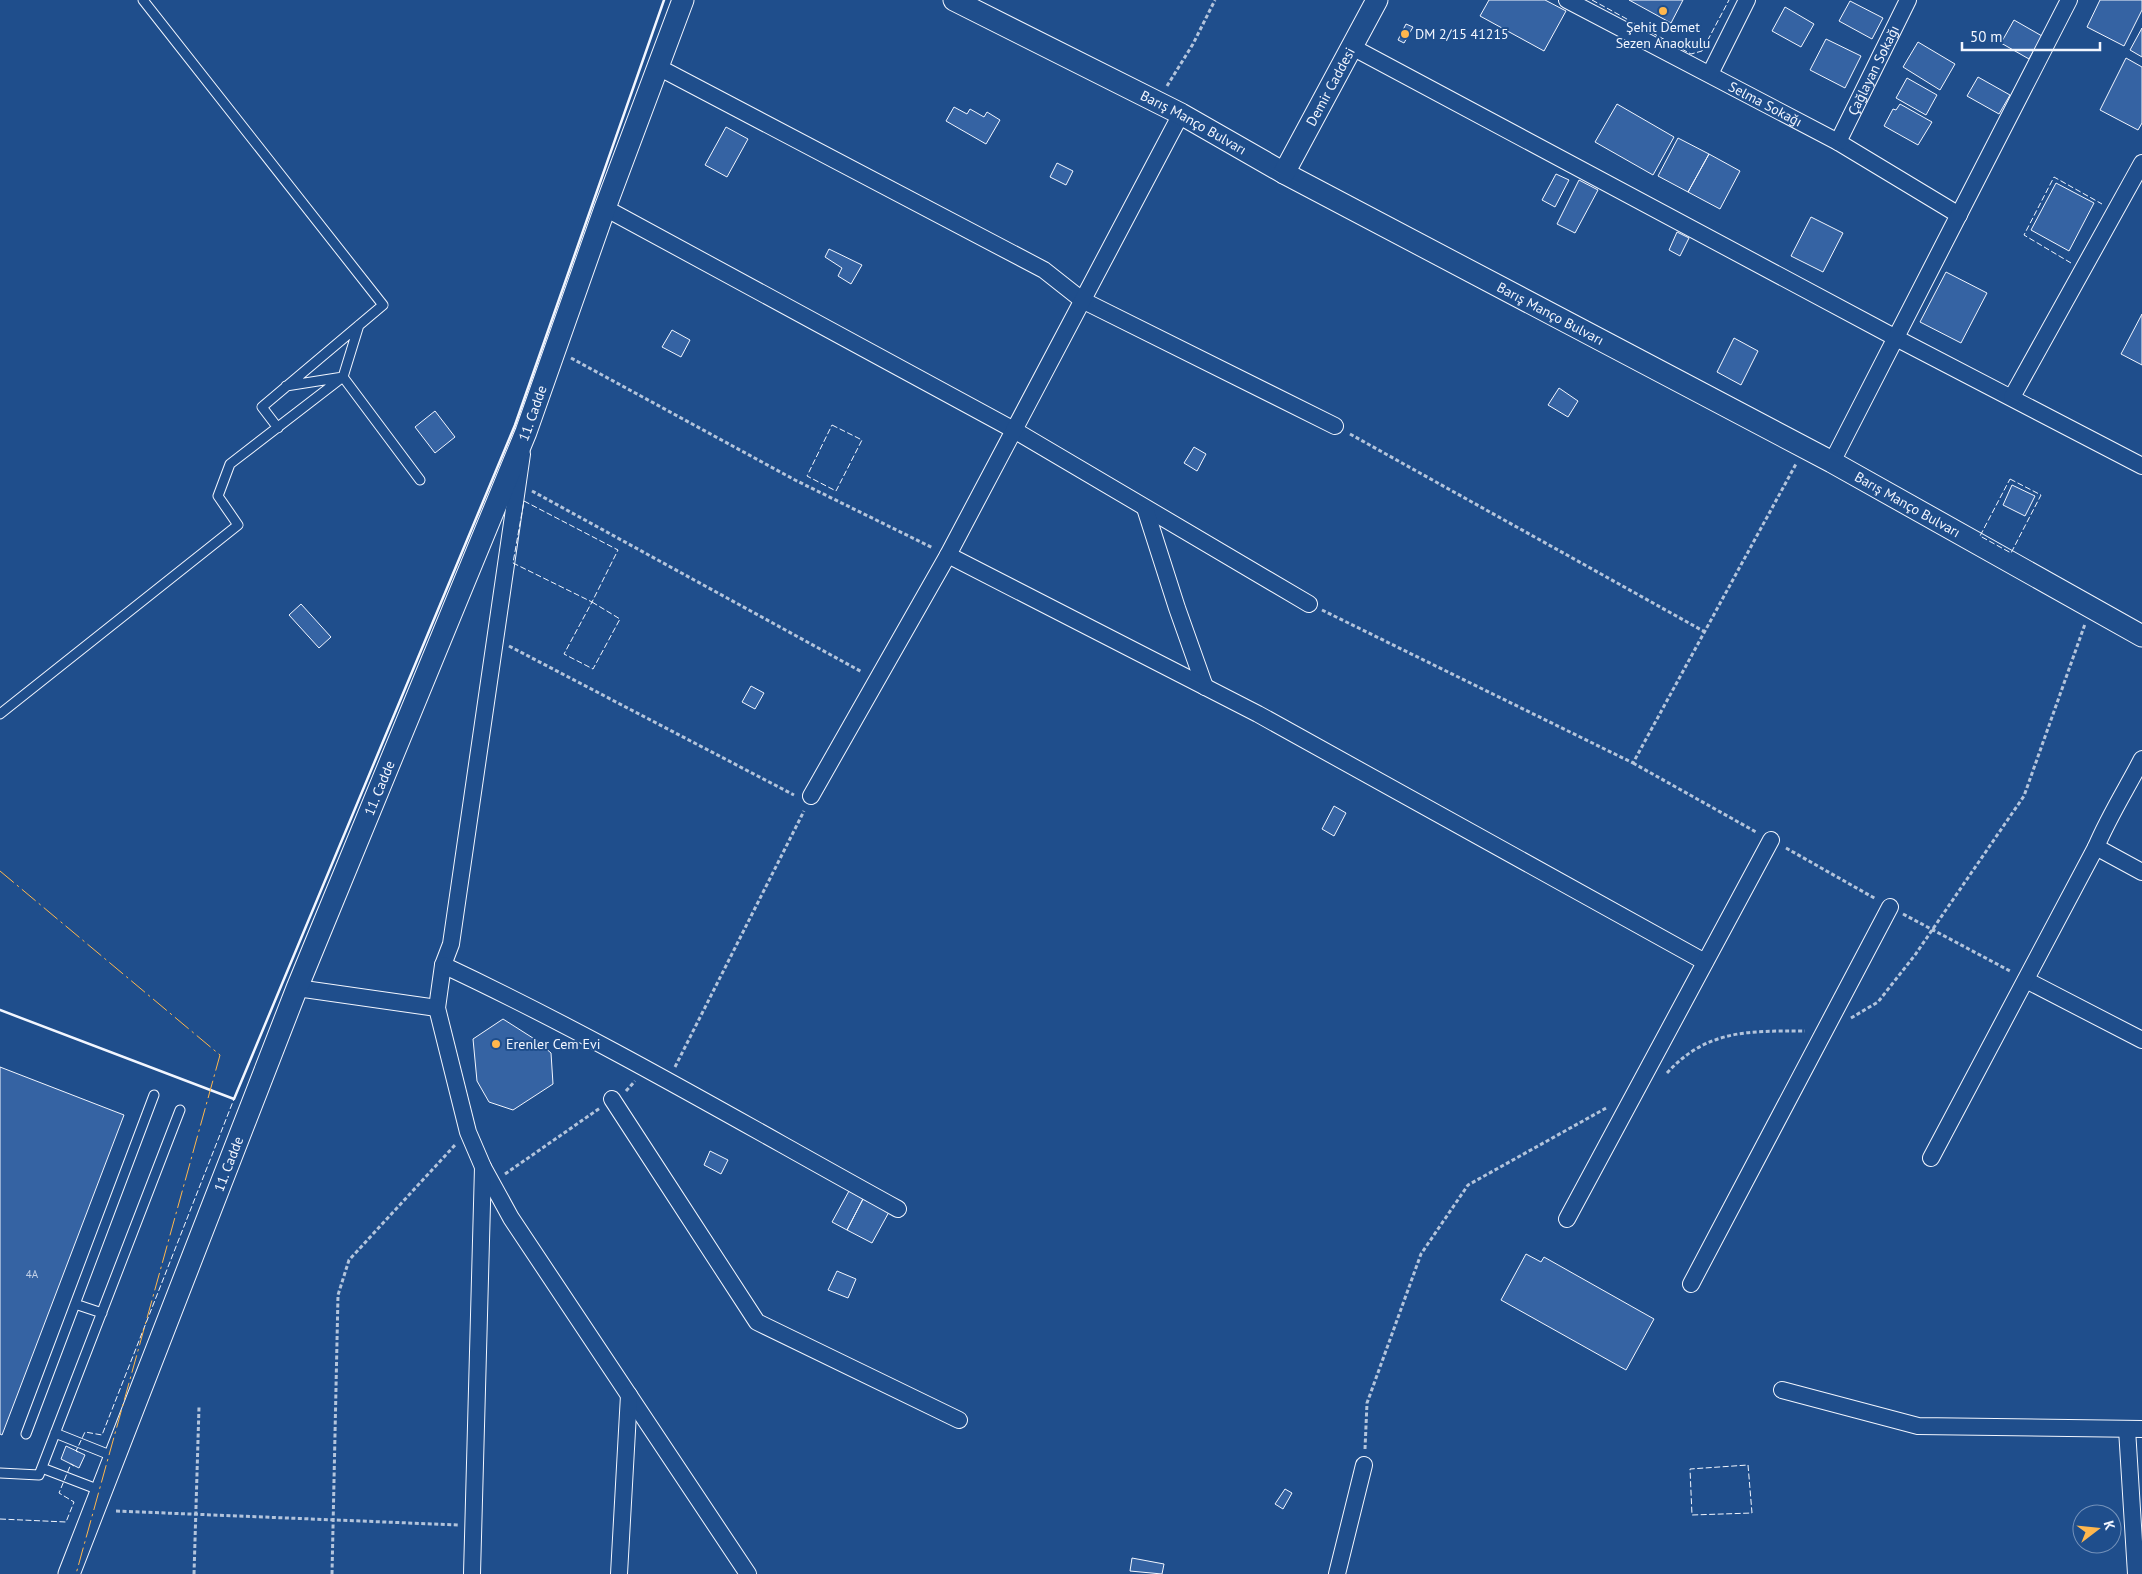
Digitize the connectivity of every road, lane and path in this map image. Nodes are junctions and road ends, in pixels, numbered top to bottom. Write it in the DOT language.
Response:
graph roads {
  1 [pos="143,0"];
  2 [pos="683,0"];
  3 [pos="954,0"];
  4 [pos="1215,0"];
  5 [pos="1376,0"];
  6 [pos="1567,0"];
  7 [pos="1747,0"];
  8 [pos="1908,0"];
  9 [pos="2069,0"];
  10 [pos="1352,47"];
  11 [pos="658,67"];
  12 [pos="1710,74"];
  13 [pos="1156,103"];
  14 [pos="1181,114"];
  15 [pos="1838,142"];
  16 [pos="2142,163"];
  17 [pos="1284,173"];
  18 [pos="605,208"];
  19 [pos="1959,215"];
  20 [pos="1082,300"];
  21 [pos="359,325"];
  22 [pos="1896,338"];
  23 [pos="555,350"];
  24 [pos="343,377"];
  25 [pos="286,386"];
  26 [pos="2012,397"];
  27 [pos="1335,426"];
  28 [pos="278,428"];
  29 [pos="1014,430"];
  30 [pos="526,432"];
  31 [pos="1804,448"];
  32 [pos="1832,462"];
  33 [pos="2142,465"];
  34 [pos="420,480"];
  35 [pos="518,483"];
  36 [pos="1145,508"];
  37 [pos="948,555"];
  38 [pos="1309,604"];
  39 [pos="2091,607"];
  40 [pos="1705,632"];
  41 [pos="2142,636"];
  42 [pos="496,639"];
  43 [pos="877,680"];
  44 [pos="1204,687"];
  45 [pos="0,714"];
  46 [pos="2142,758"];
  47 [pos="1633,763"];
  48 [pos="810,799"];
  49 [pos="1771,840"];
  50 [pos="2096,847"];
  51 [pos="2142,872"];
  52 [pos="1890,907"];
  53 [pos="1932,930"];
  54 [pos="1705,962"];
  55 [pos="443,965"];
  56 [pos="2026,980"];
  57 [pos="297,988"];
  58 [pos="437,1008"];
  59 [pos="1824,1031"];
  60 [pos="2142,1040"];
  61 [pos="645,1068"];
  62 [pos="1662,1078"];
  63 [pos="668,1080"];
  64 [pos="154,1095"];
  65 [pos="612,1099"];
  66 [pos="1631,1100"];
  67 [pos="180,1110"];
  68 [pos="468,1132"];
  69 [pos="1931,1158"];
  70 [pos="482,1167"];
  71 [pos="492,1183"];
  72 [pos="898,1209"];
  73 [pos="1567,1219"];
  74 [pos="1691,1284"];
  75 [pos="75,1304"];
  76 [pos="102,1313"];
  77 [pos="1782,1390"];
  78 [pos="629,1395"];
  79 [pos="199,1407"];
  80 [pos="959,1420"];
  81 [pos="2135,1429"];
  82 [pos="55,1433"];
  83 [pos="26,1434"];
  84 [pos="116,1457"];
  85 [pos="1364,1465"];
  86 [pos="42,1468"];
  87 [pos="0,1473"];
  88 [pos="102,1491"];
  89 [pos="116,1511"];
  90 [pos="196,1514"];
  91 [pos="333,1520"];
  92 [pos="474,1525"];
  93 [pos="69,1574"];
  94 [pos="194,1574"];
  95 [pos="332,1574"];
  96 [pos="472,1574"];
  97 [pos="619,1574"];
  98 [pos="748,1574"];
  99 [pos="1337,1574"];
  100 [pos="2136,1574"];
  1 -- 21 [label="lane"];
  2 -- 11 [label="street, 11. Cadde"];
  3 -- 13 [label="street, Barış Manço Bulvarı"];
  4 -- 13 [label="path"];
  5 -- 10 [label="street, Demir Caddesi"];
  6 -- 12 [label="street, Selma Sokağı"];
  7 -- 12 [label="street"];
  8 -- 15 [label="street, Çağlayan Sokağı"];
  9 -- 19 [label="street"];
  10 -- 17 [label="street, Demir Caddesi"];
  10 -- 22 [label="street"];
  11 -- 18 [label="street, 11. Cadde"];
  11 -- 20 [label="street"];
  12 -- 15 [label="street, Selma Sokağı"];
  13 -- 14 [label="street, Barış Manço Bulvarı"];
  14 -- 17 [label="street, Barış Manço Bulvarı"];
  14 -- 20 [label="street"];
  15 -- 19 [label="street, Selma Sokağı"];
  16 -- 26 [label="street"];
  17 -- 31 [label="street, Barış Manço Bulvarı"];
  18 -- 23 [label="street, 11. Cadde"];
  18 -- 29 [label="street"];
  19 -- 22 [label="street"];
  20 -- 27 [label="street"];
  20 -- 29 [label="street"];
  21 -- 24 [label="lane"];
  21 -- 25 [label="lane"];
  22 -- 26 [label="street"];
  22 -- 32 [label="street"];
  23 -- 30 [label="street, 11. Cadde"];
  23 -- 37 [label="path"];
  24 -- 25 [label="lane"];
  24 -- 28 [label="lane"];
  24 -- 34 [label="lane"];
  25 -- 28 [label="lane"];
  26 -- 33 [label="street"];
  27 -- 40 [label="path"];
  28 -- 45 [label="lane"];
  29 -- 36 [label="street"];
  29 -- 37 [label="street"];
  30 -- 35 [label="street"];
  30 -- 57 [label="street, 11. Cadde"];
  31 -- 32 [label="street, Barış Manço Bulvarı"];
  31 -- 40 [label="path"];
  32 -- 39 [label="street, Barış Manço Bulvarı"];
  35 -- 42 [label="street"];
  35 -- 43 [label="path"];
  36 -- 38 [label="street"];
  36 -- 44 [label="street"];
  37 -- 43 [label="street"];
  37 -- 44 [label="street"];
  38 -- 47 [label="path"];
  39 -- 41 [label="street, Barış Manço Bulvarı"];
  39 -- 53 [label="path"];
  40 -- 47 [label="path"];
  42 -- 48 [label="path"];
  42 -- 55 [label="street"];
  43 -- 48 [label="street"];
  44 -- 54 [label="street"];
  46 -- 50 [label="street"];
  47 -- 49 [label="path"];
  48 -- 63 [label="path"];
  49 -- 52 [label="path"];
  49 -- 54 [label="street"];
  50 -- 51 [label="street"];
  50 -- 56 [label="street"];
  52 -- 53 [label="path"];
  52 -- 59 [label="street"];
  53 -- 56 [label="path"];
  53 -- 59 [label="path"];
  54 -- 66 [label="street"];
  55 -- 58 [label="street"];
  55 -- 61 [label="street"];
  56 -- 60 [label="street"];
  56 -- 69 [label="street"];
  57 -- 58 [label="street"];
  57 -- 84 [label="street, 11. Cadde"];
  58 -- 68 [label="street"];
  59 -- 62 [label="path"];
  59 -- 74 [label="street"];
  61 -- 63 [label="street"];
  61 -- 65 [label="path"];
  63 -- 72 [label="street"];
  64 -- 75 [label="lane"];
  65 -- 71 [label="path"];
  65 -- 80 [label="street"];
  66 -- 73 [label="street"];
  66 -- 85 [label="path"];
  67 -- 76 [label="lane"];
  68 -- 70 [label="street"];
  68 -- 91 [label="path"];
  70 -- 71 [label="street"];
  70 -- 92 [label="street"];
  71 -- 78 [label="street"];
  75 -- 76 [label="lane"];
  75 -- 83 [label="lane"];
  76 -- 82 [label="lane"];
  77 -- 81 [label="street"];
  78 -- 97 [label="street"];
  78 -- 98 [label="street"];
  79 -- 90 [label="path"];
  81 -- 100 [label="street"];
  82 -- 84 [label="lane"];
  82 -- 86 [label="lane"];
  84 -- 88 [label="street, 11. Cadde"];
  85 -- 99 [label="street"];
  86 -- 87 [label="lane"];
  86 -- 88 [label="lane"];
  88 -- 93 [label="street, 11. Cadde"];
  89 -- 90 [label="path"];
  90 -- 91 [label="path"];
  90 -- 94 [label="path"];
  91 -- 92 [label="path"];
  91 -- 95 [label="path"];
  92 -- 96 [label="street"];
}
